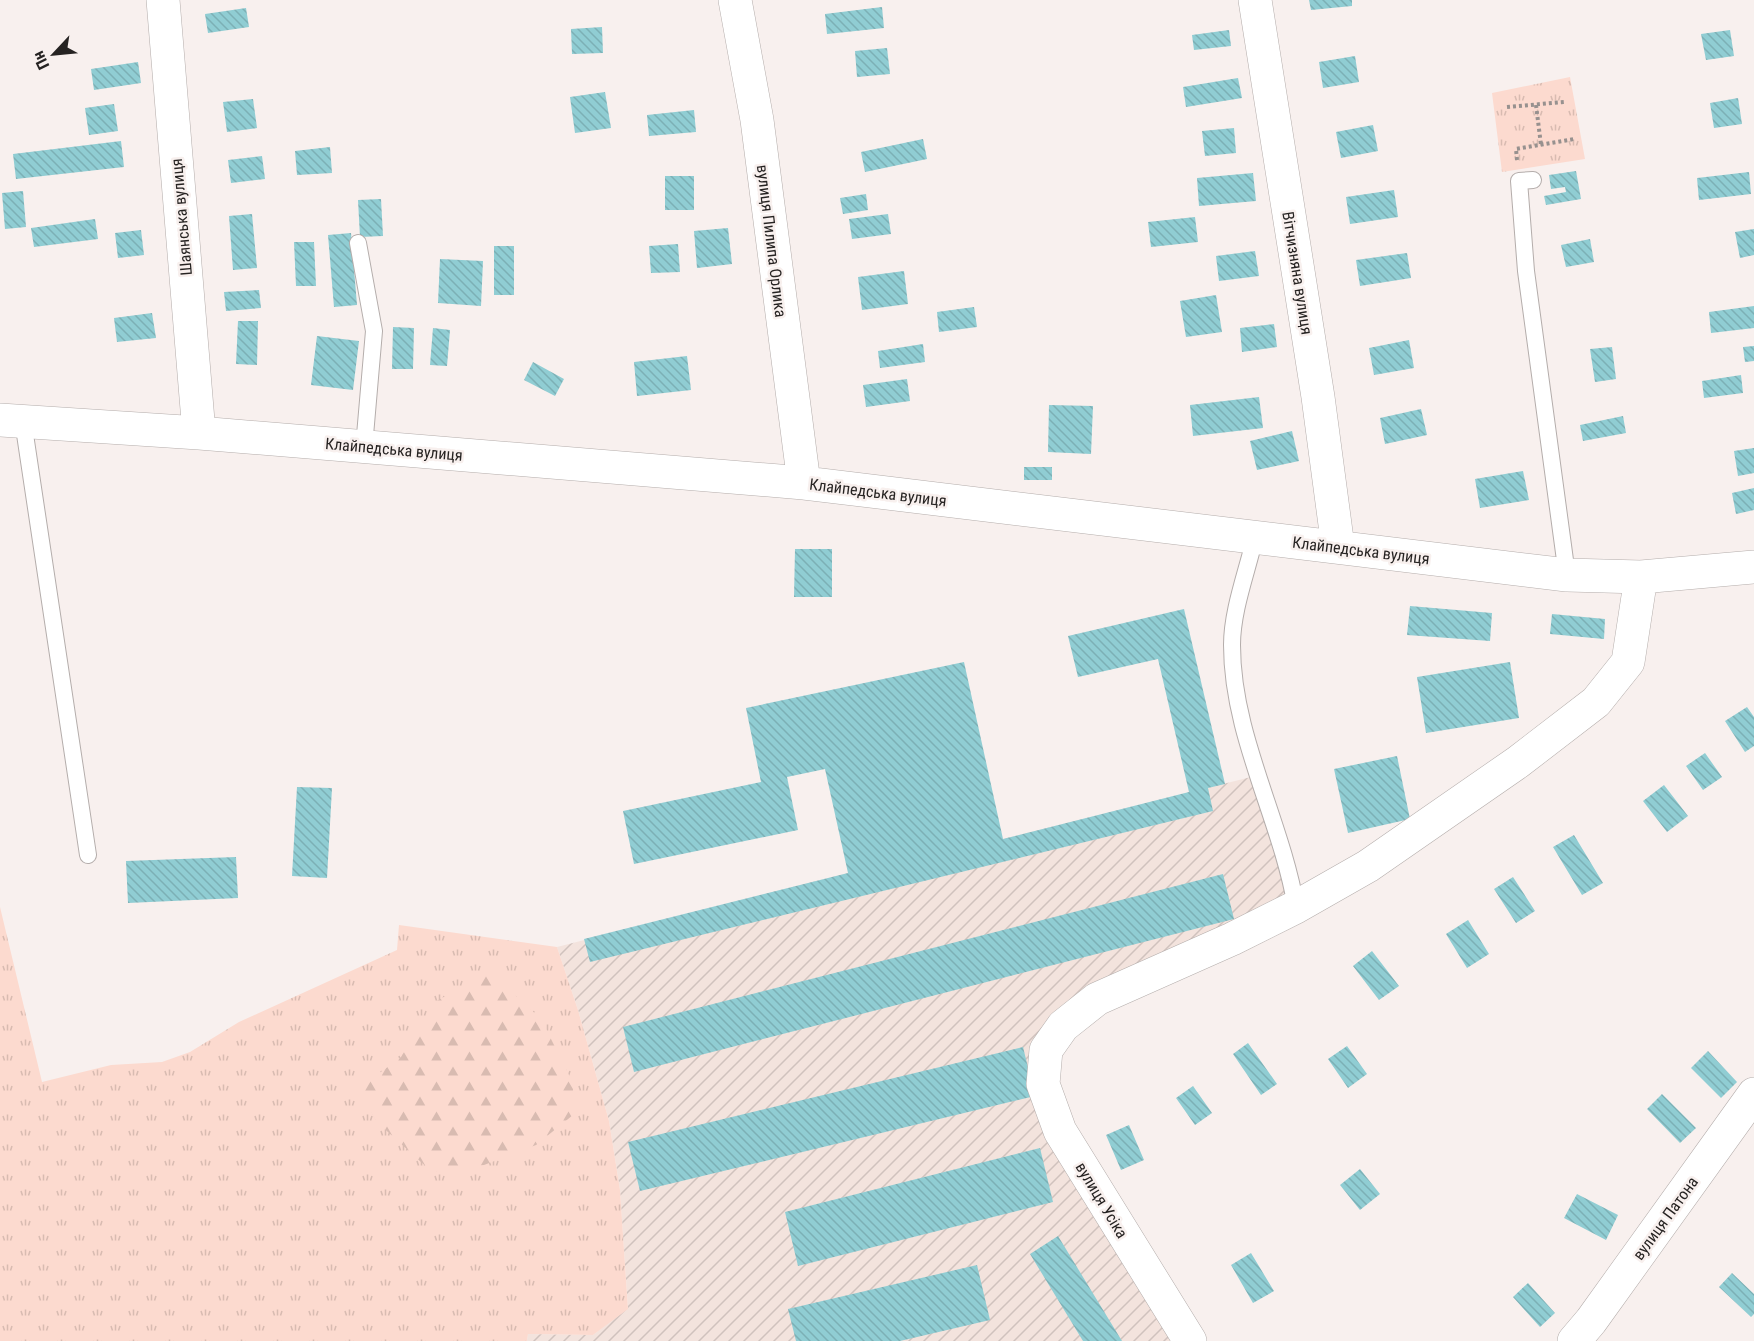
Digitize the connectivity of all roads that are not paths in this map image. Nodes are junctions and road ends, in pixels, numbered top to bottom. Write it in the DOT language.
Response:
graph roads {
  1 [pos="163,0"];
  2 [pos="735,0"];
  3 [pos="1255,0"];
  4 [pos="1526,181"];
  5 [pos="358,243"];
  6 [pos="12,421"];
  7 [pos="199,433"];
  8 [pos="364,447"];
  9 [pos="804,483"];
  10 [pos="1255,537"];
  11 [pos="1338,547"];
  12 [pos="1754,567"];
  13 [pos="1567,575"];
  14 [pos="1641,577"];
  15 [pos="88,855"];
  16 [pos="1296,907"];
  17 [pos="1754,1094"];
  18 [pos="1190,1341"];
  19 [pos="1574,1341"];
  1 -- 7 [label="street, Шаянська вулиця"];
  2 -- 9 [label="street, вулиця Пилипа Орлика"];
  3 -- 11 [label="street, Вітчизняна вулиця"];
  4 -- 13 [label="lane"];
  5 -- 8 [label="lane"];
  6 -- 7 [label="street, Клайпедська вулиця"];
  6 -- 15 [label="lane"];
  7 -- 8 [label="street, Клайпедська вулиця"];
  8 -- 9 [label="street, Клайпедська вулиця"];
  9 -- 10 [label="street, Клайпедська вулиця"];
  10 -- 11 [label="street, Клайпедська вулиця"];
  10 -- 16 [label="lane"];
  11 -- 13 [label="street, Клайпедська вулиця"];
  12 -- 14 [label="street, Клайпедська вулиця"];
  13 -- 14 [label="street, Клайпедська вулиця"];
  14 -- 16 [label="street"];
  16 -- 18 [label="street, вулиця Усіка"];
  17 -- 19 [label="street, вулиця Патона"];
}
